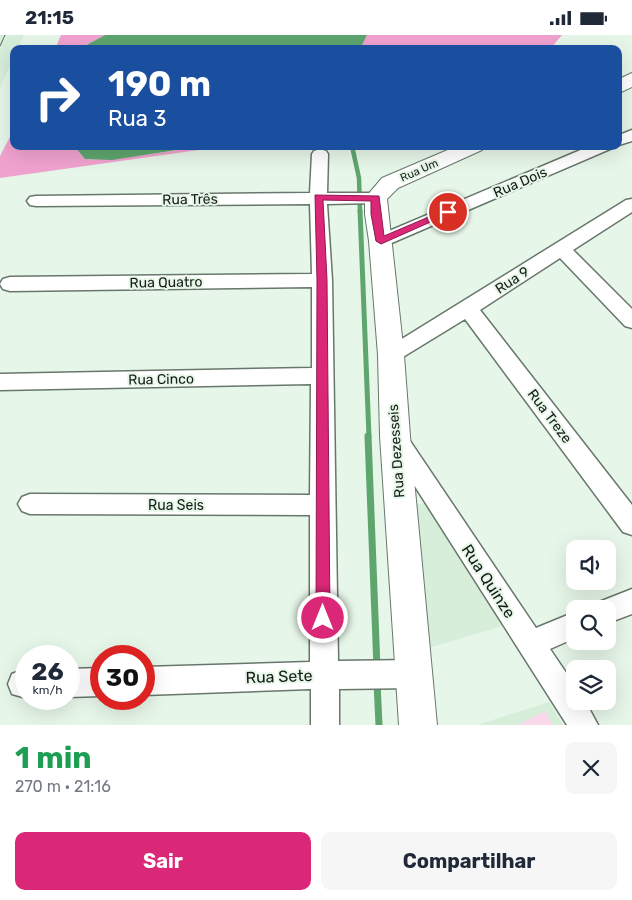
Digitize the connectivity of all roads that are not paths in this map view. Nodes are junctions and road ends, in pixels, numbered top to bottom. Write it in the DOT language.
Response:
graph roads {
  1 [pos="467,150"];
  2 [pos="595,150"];
  3 [pos="320,154"];
  4 [pos="378,193"];
  5 [pos="318,197"];
  6 [pos="36,201"];
  7 [pos="632,203"];
  8 [pos="381,241"];
  9 [pos="562,249"];
  10 [pos="322,280"];
  11 [pos="10,284"];
  12 [pos="468,308"];
  13 [pos="632,321"];
  14 [pos="391,355"];
  15 [pos="323,376"];
  16 [pos="0,382"];
  17 [pos="395,436"];
  18 [pos="30,504"];
  19 [pos="322,505"];
  20 [pos="632,524"];
  21 [pos="632,601"];
  22 [pos="616,608"];
  23 [pos="566,629"];
  24 [pos="530,644"];
  25 [pos="402,674"];
  26 [pos="324,675"];
  27 [pos="155,681"];
  28 [pos="325,725"];
  29 [pos="418,725"];
  30 [pos="584,725"];
  1 -- 4 [label="street, Rua Um"];
  2 -- 8 [label="street, Rua Dois"];
  3 -- 5 [label="street"];
  4 -- 5 [label="street, Rua Três"];
  4 -- 8 [label="street, Rua Dezesseis"];
  5 -- 6 [label="street, Rua Três"];
  5 -- 10 [label="street"];
  7 -- 9 [label="street, Rua 9"];
  8 -- 14 [label="street, Rua Dezesseis"];
  9 -- 12 [label="street, Rua 9"];
  9 -- 13 [label="street"];
  10 -- 11 [label="street, Rua Quatro"];
  10 -- 15 [label="street"];
  12 -- 14 [label="street, Rua 9"];
  12 -- 20 [label="street, Rua Treze"];
  14 -- 17 [label="street, Rua Dezesseis"];
  15 -- 16 [label="street, Rua Cinco"];
  15 -- 19 [label="street"];
  17 -- 24 [label="street, Rua Quinze"];
  17 -- 25 [label="street, Rua Dezesseis"];
  18 -- 19 [label="street, Rua Seis"];
  19 -- 26 [label="street"];
  21 -- 22 [label="street"];
  23 -- 24 [label="street"];
  24 -- 30 [label="street, Rua Quinze"];
  25 -- 26 [label="street, Rua Sete"];
  25 -- 29 [label="street, Rua Dezesseis"];
  26 -- 27 [label="street, Rua Sete"];
  26 -- 28 [label="street"];
}
